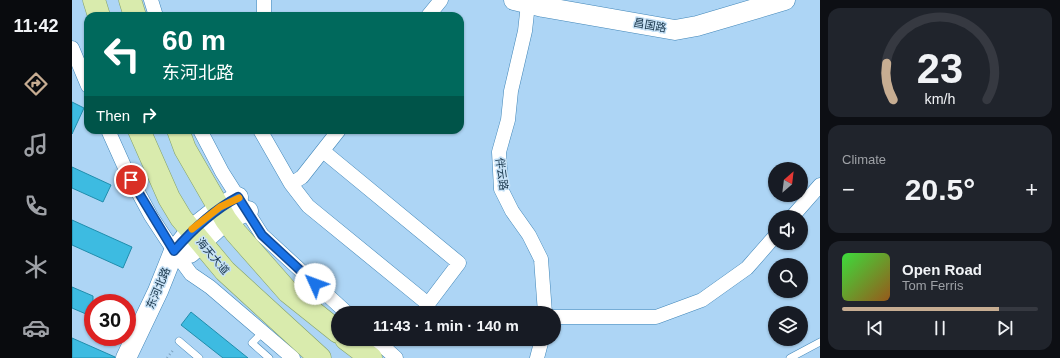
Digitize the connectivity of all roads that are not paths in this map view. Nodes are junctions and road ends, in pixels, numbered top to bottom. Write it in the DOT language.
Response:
graph roads {
  1 [pos="94,0"];
  2 [pos="130,0"];
  3 [pos="151,0"];
  4 [pos="264,0"];
  5 [pos="441,0"];
  6 [pos="785,0"];
  7 [pos="521,2"];
  8 [pos="98,12"];
  9 [pos="134,12"];
  10 [pos="155,12"];
  11 [pos="264,12"];
  12 [pos="431,12"];
  13 [pos="72,48"];
  14 [pos="84,76"];
  15 [pos="110,134"];
  16 [pos="141,134"];
  17 [pos="179,134"];
  18 [pos="202,134"];
  19 [pos="262,134"];
  20 [pos="336,134"];
  21 [pos="323,151"];
  22 [pos="291,184"];
  23 [pos="820,185"];
  24 [pos="233,209"];
  25 [pos="798,210"];
  26 [pos="196,236"];
  27 [pos="768,244"];
  28 [pos="177,256"];
  29 [pos="339,306"];
  30 [pos="544,306"];
  31 [pos="561,317"];
  32 [pos="331,326"];
  33 [pos="262,333"];
  34 [pos="180,341"];
  35 [pos="820,342"];
  36 [pos="355,346"];
  37 [pos="383,346"];
  38 [pos="540,346"];
  39 [pos="126,358"];
  40 [pos="139,358"];
  41 [pos="199,358"];
  42 [pos="269,358"];
  43 [pos="293,358"];
  44 [pos="320,358"];
  45 [pos="371,358"];
  46 [pos="396,358"];
  47 [pos="537,358"];
  48 [pos="790,358"];
  1 -- 8 [label="main road"];
  2 -- 9 [label="main road"];
  3 -- 10 [label="street"];
  4 -- 11 [label="street"];
  5 -- 12 [label="street"];
  6 -- 7 [label="street, 昌国路"];
  7 -- 30 [label="street, 伴云路"];
  13 -- 14 [label="street"];
  15 -- 28 [label="street"];
  16 -- 26 [label="main road, 海天大道"];
  17 -- 24 [label="main road"];
  18 -- 24 [label="street"];
  19 -- 22 [label="street"];
  20 -- 21 [label="street"];
  21 -- 22 [label="street"];
  21 -- 22 [label="street"];
  23 -- 25 [label="street"];
  24 -- 26 [label="street, 东河北路"];
  24 -- 29 [label="street"];
  24 -- 32 [label="main road"];
  26 -- 28 [label="street, 东河北路"];
  26 -- 44 [label="main road, 海天大道"];
  27 -- 31 [label="street"];
  28 -- 33 [label="street"];
  28 -- 39 [label="street, 东河北路"];
  28 -- 40 [label="street, 东河北路"];
  33 -- 42 [label="lane"];
  33 -- 43 [label="street"];
  34 -- 41 [label="lane"];
  35 -- 48 [label="lane"];
  36 -- 45 [label="main road"];
  37 -- 46 [label="street"];
  38 -- 47 [label="street"];
}
